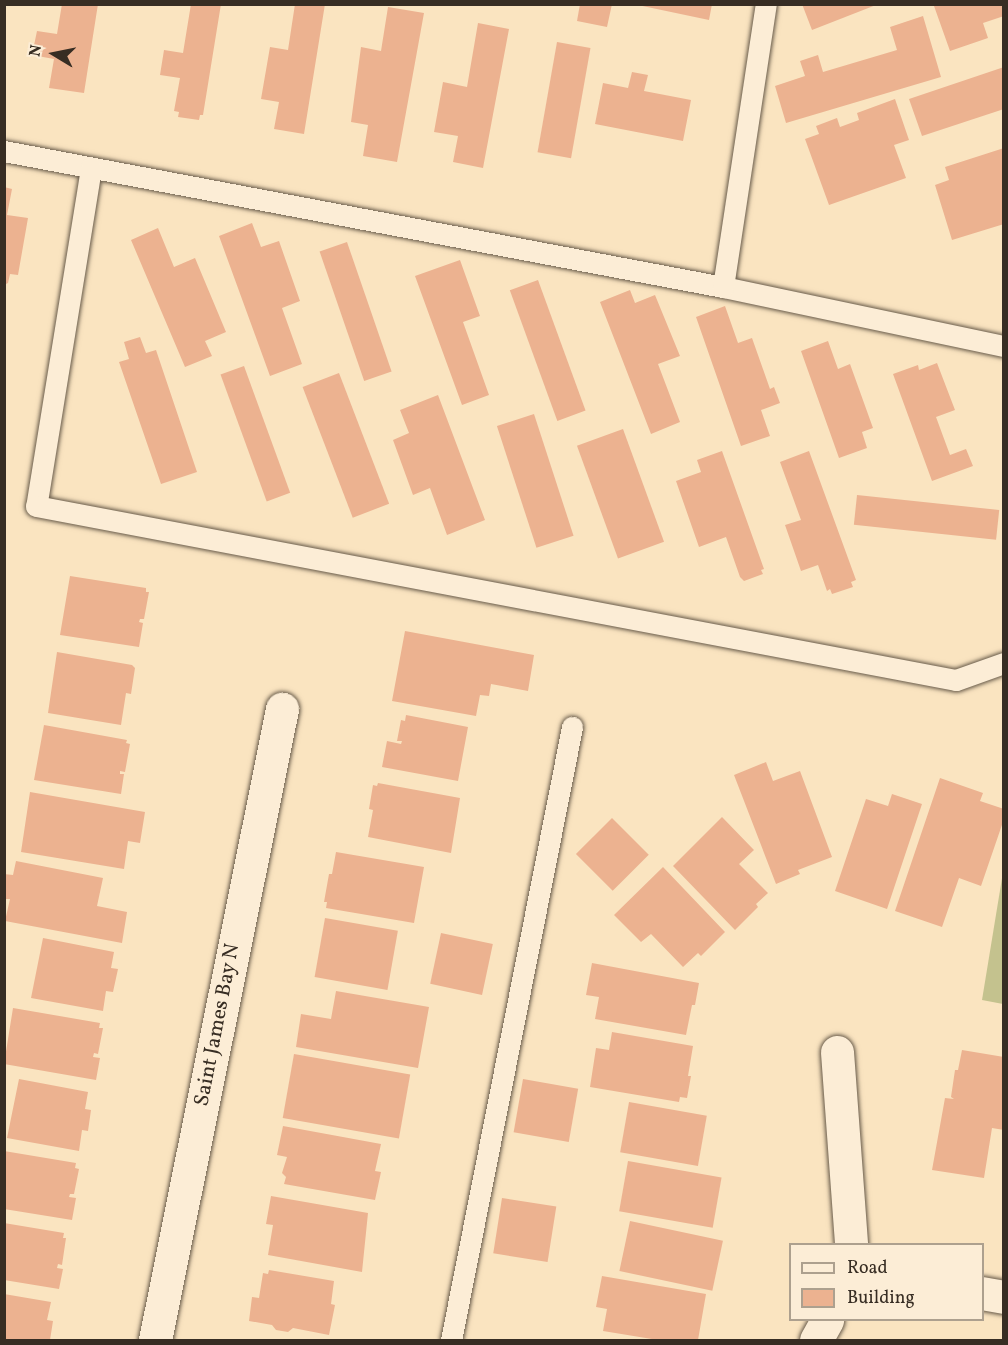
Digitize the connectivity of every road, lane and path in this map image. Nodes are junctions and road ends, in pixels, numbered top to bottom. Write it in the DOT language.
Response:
graph roads {
  1 [pos="766,4"];
  2 [pos="4,151"];
  3 [pos="91,168"];
  4 [pos="723,287"];
  5 [pos="1004,346"];
  6 [pos="1004,663"];
  7 [pos="282,709"];
  8 [pos="572,727"];
  9 [pos="837,1052"];
  10 [pos="851,1243"];
  11 [pos="984,1293"];
  12 [pos="1004,1297"];
  13 [pos="826,1321"];
  14 [pos="155,1341"];
  15 [pos="451,1341"];
  16 [pos="816,1341"];
  1 -- 4 [label="lane"];
  2 -- 3 [label="lane"];
  3 -- 4 [label="lane"];
  3 -- 6 [label="lane"];
  4 -- 5 [label="lane"];
  7 -- 14 [label="street, Saint James Bay N"];
  8 -- 15 [label="lane"];
  9 -- 10 [label="street"];
  11 -- 12 [label="street"];
  13 -- 16 [label="street"];
}
